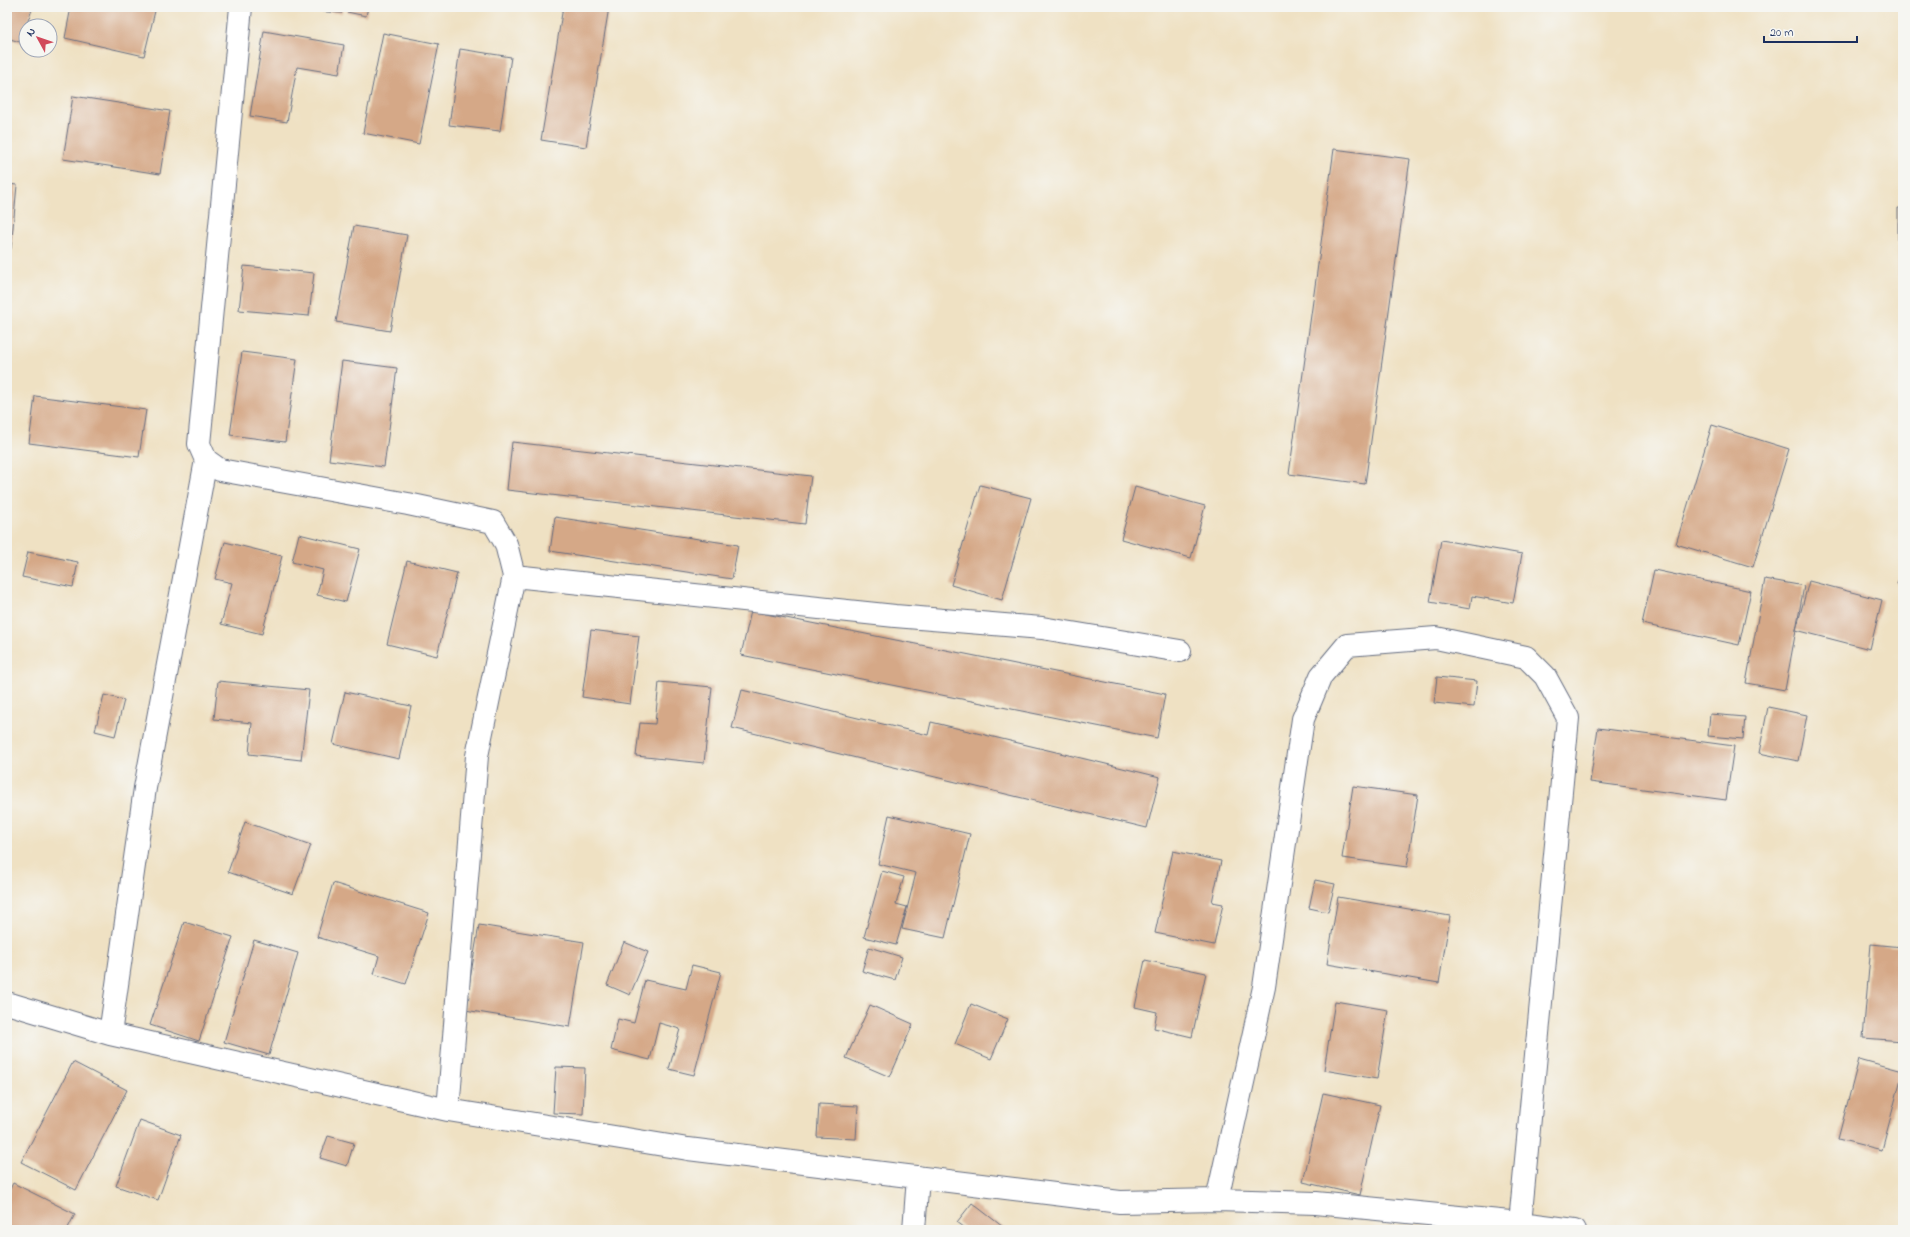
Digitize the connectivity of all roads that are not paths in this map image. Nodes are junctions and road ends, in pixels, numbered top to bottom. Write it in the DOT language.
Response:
graph roads {
  1 [pos="241,7"];
  2 [pos="206,460"];
  3 [pos="514,576"];
  4 [pos="1180,651"];
  5 [pos="7,1003"];
  6 [pos="110,1034"];
  7 [pos="448,1110"];
  8 [pos="918,1177"];
  9 [pos="1217,1200"];
  10 [pos="1520,1226"];
  11 [pos="914,1230"];
  12 [pos="1575,1230"];
  1 -- 2 [label="street"];
  2 -- 3 [label="street"];
  2 -- 6 [label="street"];
  3 -- 4 [label="street"];
  3 -- 7 [label="street"];
  5 -- 6 [label="street"];
  6 -- 7 [label="street"];
  7 -- 8 [label="street"];
  8 -- 9 [label="street"];
  8 -- 11 [label="street"];
  9 -- 10 [label="street"];
  9 -- 10 [label="street"];
  10 -- 12 [label="street"];
}
